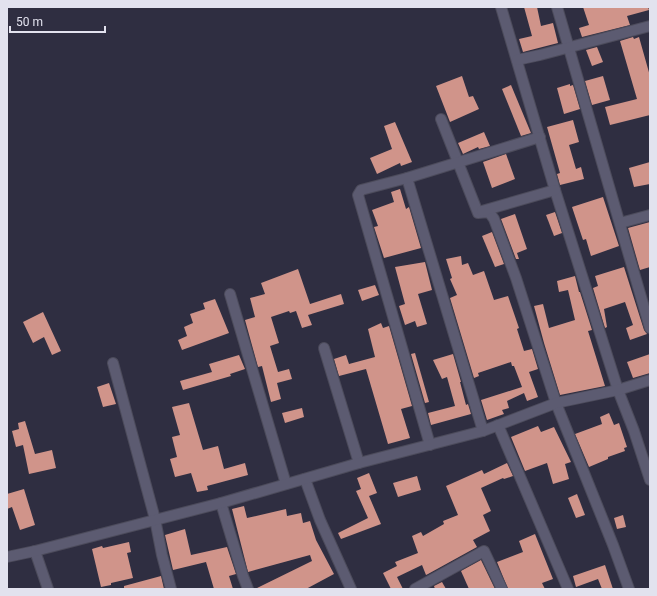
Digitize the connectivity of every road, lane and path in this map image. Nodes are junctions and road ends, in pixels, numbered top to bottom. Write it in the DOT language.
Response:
graph roads {
  1 [pos="501,7"];
  2 [pos="557,7"];
  3 [pos="650,26"];
  4 [pos="568,47"];
  5 [pos="517,60"];
  6 [pos="442,119"];
  7 [pos="540,137"];
  8 [pos="459,162"];
  9 [pos="407,178"];
  10 [pos="555,190"];
  11 [pos="478,212"];
  12 [pos="650,215"];
  13 [pos="620,223"];
  14 [pos="230,294"];
  15 [pos="650,328"];
  16 [pos="324,348"];
  17 [pos="113,363"];
  18 [pos="650,380"];
  19 [pos="618,390"];
  20 [pos="556,403"];
  21 [pos="498,425"];
  22 [pos="483,431"];
  23 [pos="430,445"];
  24 [pos="359,463"];
  25 [pos="305,479"];
  26 [pos="650,480"];
  27 [pos="286,484"];
  28 [pos="221,503"];
  29 [pos="155,519"];
  30 [pos="35,551"];
  31 [pos="7,557"];
  32 [pos="48,589"];
  33 [pos="171,589"];
  34 [pos="248,589"];
  35 [pos="351,589"];
  36 [pos="414,589"];
  37 [pos="502,589"];
  38 [pos="568,589"];
  39 [pos="629,589"];
  1 -- 5 [label="street"];
  2 -- 4 [label="street"];
  3 -- 4 [label="street"];
  4 -- 5 [label="street"];
  4 -- 13 [label="street"];
  5 -- 7 [label="street"];
  6 -- 8 [label="street"];
  7 -- 8 [label="street"];
  7 -- 10 [label="street"];
  8 -- 9 [label="street"];
  8 -- 11 [label="street"];
  9 -- 22 [label="street"];
  9 -- 23 [label="street"];
  10 -- 11 [label="street"];
  10 -- 19 [label="street"];
  11 -- 20 [label="street"];
  12 -- 13 [label="street"];
  13 -- 15 [label="street"];
  14 -- 27 [label="street"];
  16 -- 24 [label="street"];
  17 -- 29 [label="street"];
  18 -- 19 [label="street"];
  19 -- 20 [label="street"];
  19 -- 26 [label="street"];
  20 -- 21 [label="street"];
  20 -- 39 [label="street"];
  21 -- 22 [label="street"];
  21 -- 38 [label="street"];
  22 -- 23 [label="street"];
  23 -- 24 [label="street"];
  24 -- 25 [label="street"];
  25 -- 27 [label="street"];
  25 -- 35 [label="street"];
  27 -- 28 [label="street"];
  28 -- 29 [label="street"];
  28 -- 34 [label="street"];
  29 -- 30 [label="street"];
  29 -- 33 [label="street"];
  30 -- 31 [label="street"];
  30 -- 32 [label="street"];
  36 -- 37 [label="street"];
}
